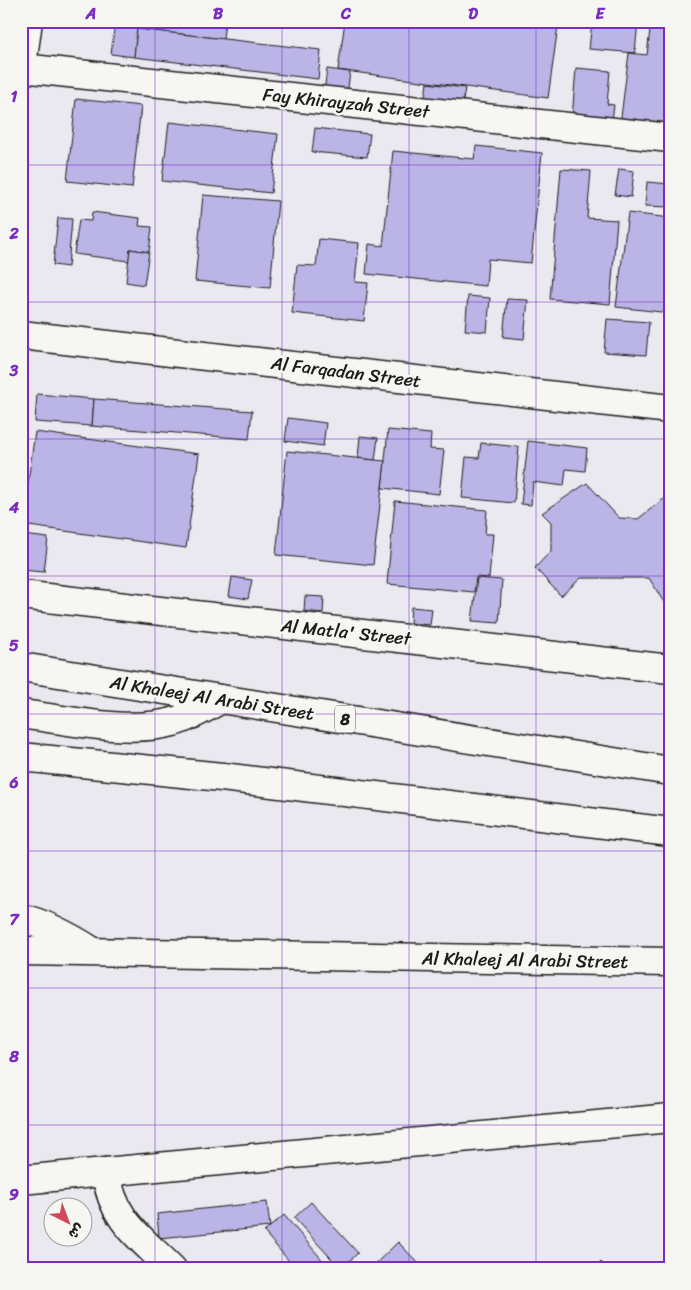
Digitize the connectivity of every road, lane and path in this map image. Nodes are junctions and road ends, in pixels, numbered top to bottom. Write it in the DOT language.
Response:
graph roads {
  1 [pos="28,21"];
  2 [pos="22,68"];
  3 [pos="21,72"];
  4 [pos="670,138"];
  5 [pos="21,335"];
  6 [pos="670,409"];
  7 [pos="21,595"];
  8 [pos="21,667"];
  9 [pos="670,669"];
  10 [pos="221,699"];
  11 [pos="21,714"];
  12 [pos="21,757"];
  13 [pos="670,771"];
  14 [pos="670,832"];
  15 [pos="21,918"];
  16 [pos="21,951"];
  17 [pos="93,952"];
  18 [pos="670,962"];
  19 [pos="670,1118"];
  20 [pos="106,1172"];
  21 [pos="21,1180"];
  22 [pos="172,1269"];
  1 -- 2 [label="main road"];
  2 -- 3 [label="main road"];
  2 -- 4 [label="main road, Fay Khirayzah Street"];
  5 -- 6 [label="main road, Al Farqadan Street"];
  7 -- 9 [label="main road, Al Matla' Street"];
  8 -- 10 [label="main road, Al Khaleej Al Arabi Street / 8"];
  10 -- 11 [label="main road"];
  10 -- 13 [label="main road, Al Khaleej Al Arabi Street / 8"];
  12 -- 14 [label="main road"];
  15 -- 17 [label="main road"];
  16 -- 17 [label="main road, Al Khaleej Al Arabi Street"];
  17 -- 18 [label="main road, Al Khaleej Al Arabi Street"];
  19 -- 20 [label="main road"];
  20 -- 21 [label="main road"];
  20 -- 22 [label="main road"];
}
